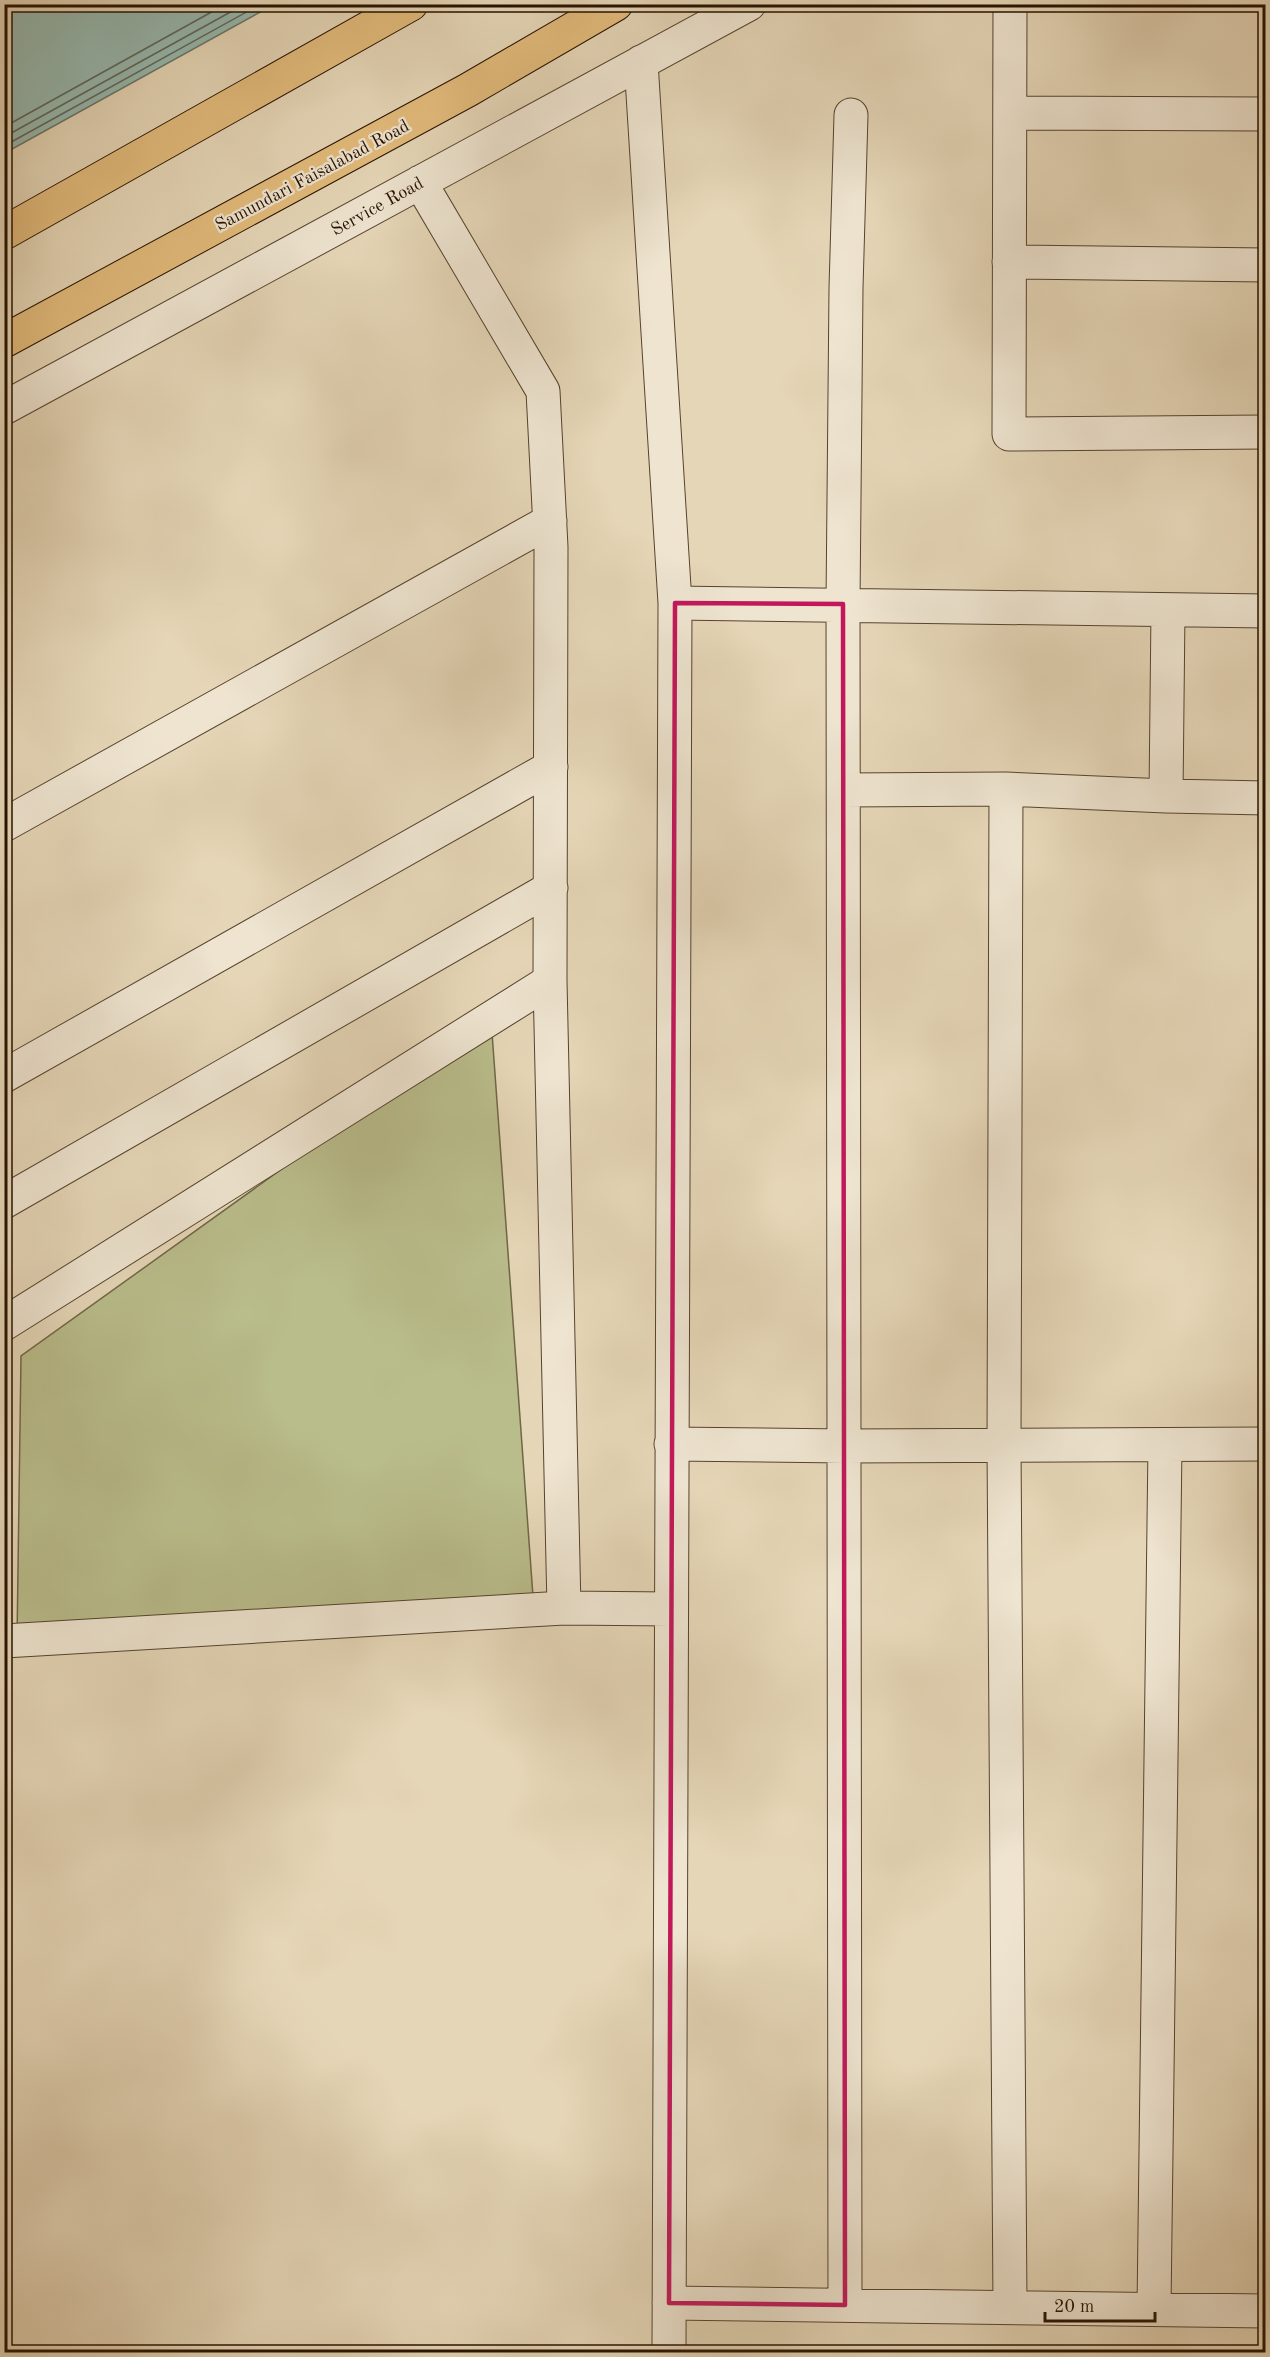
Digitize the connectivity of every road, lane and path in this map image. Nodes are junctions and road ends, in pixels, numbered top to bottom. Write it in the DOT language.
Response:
graph roads {
  1 [pos="411,4"];
  2 [pos="616,4"];
  3 [pos="749,4"];
  4 [pos="1010,4"];
  5 [pos="641,62"];
  6 [pos="1010,113"];
  7 [pos="1266,114"];
  8 [pos="851,115"];
  9 [pos="420,182"];
  10 [pos="4,233"];
  11 [pos="1010,262"];
  12 [pos="1266,265"];
  13 [pos="4,341"];
  14 [pos="4,408"];
  15 [pos="1266,432"];
  16 [pos="550,521"];
  17 [pos="675,603"];
  18 [pos="843,604"];
  19 [pos="1168,610"];
  20 [pos="1266,611"];
  21 [pos="551,767"];
  22 [pos="1006,789"];
  23 [pos="844,790"];
  24 [pos="1166,796"];
  25 [pos="1266,798"];
  26 [pos="4,825"];
  27 [pos="551,888"];
  28 [pos="550,981"];
  29 [pos="4,1076"];
  30 [pos="4,1202"];
  31 [pos="4,1323"];
  32 [pos="671,1444"];
  33 [pos="1266,1444"];
  34 [pos="1004,1445"];
  35 [pos="1165,1445"];
  36 [pos="845,1446"];
  37 [pos="564,1608"];
  38 [pos="671,1609"];
  39 [pos="4,1641"];
  40 [pos="669,2302"];
  41 [pos="845,2305"];
  42 [pos="1010,2307"];
  43 [pos="1154,2309"];
  44 [pos="1266,2311"];
  45 [pos="669,2352"];
  1 -- 10 [label="main road"];
  2 -- 13 [label="main road, Samundari Faisalabad Road"];
  3 -- 5 [label="street, Service Road"];
  4 -- 6 [label="street"];
  5 -- 9 [label="street, Service Road"];
  5 -- 17 [label="street"];
  6 -- 7 [label="street"];
  6 -- 11 [label="street"];
  8 -- 18 [label="street"];
  9 -- 14 [label="street, Service Road"];
  9 -- 16 [label="street"];
  11 -- 12 [label="street"];
  11 -- 15 [label="street"];
  16 -- 21 [label="street"];
  16 -- 26 [label="street"];
  17 -- 18 [label="street"];
  17 -- 32 [label="street"];
  18 -- 19 [label="street"];
  18 -- 23 [label="street"];
  19 -- 20 [label="street"];
  19 -- 24 [label="street"];
  21 -- 27 [label="street"];
  21 -- 29 [label="street"];
  22 -- 23 [label="street"];
  22 -- 24 [label="street"];
  22 -- 34 [label="street"];
  23 -- 36 [label="street"];
  24 -- 25 [label="street"];
  27 -- 28 [label="street"];
  27 -- 30 [label="street"];
  28 -- 31 [label="street"];
  28 -- 37 [label="street"];
  32 -- 36 [label="street"];
  32 -- 38 [label="street"];
  33 -- 35 [label="street"];
  34 -- 35 [label="street"];
  34 -- 36 [label="street"];
  34 -- 42 [label="street"];
  35 -- 43 [label="street"];
  36 -- 41 [label="street"];
  37 -- 38 [label="street"];
  37 -- 39 [label="street"];
  38 -- 40 [label="street"];
  40 -- 41 [label="street"];
  40 -- 45 [label="street"];
  41 -- 42 [label="street"];
  42 -- 43 [label="street"];
  43 -- 44 [label="street"];
}
